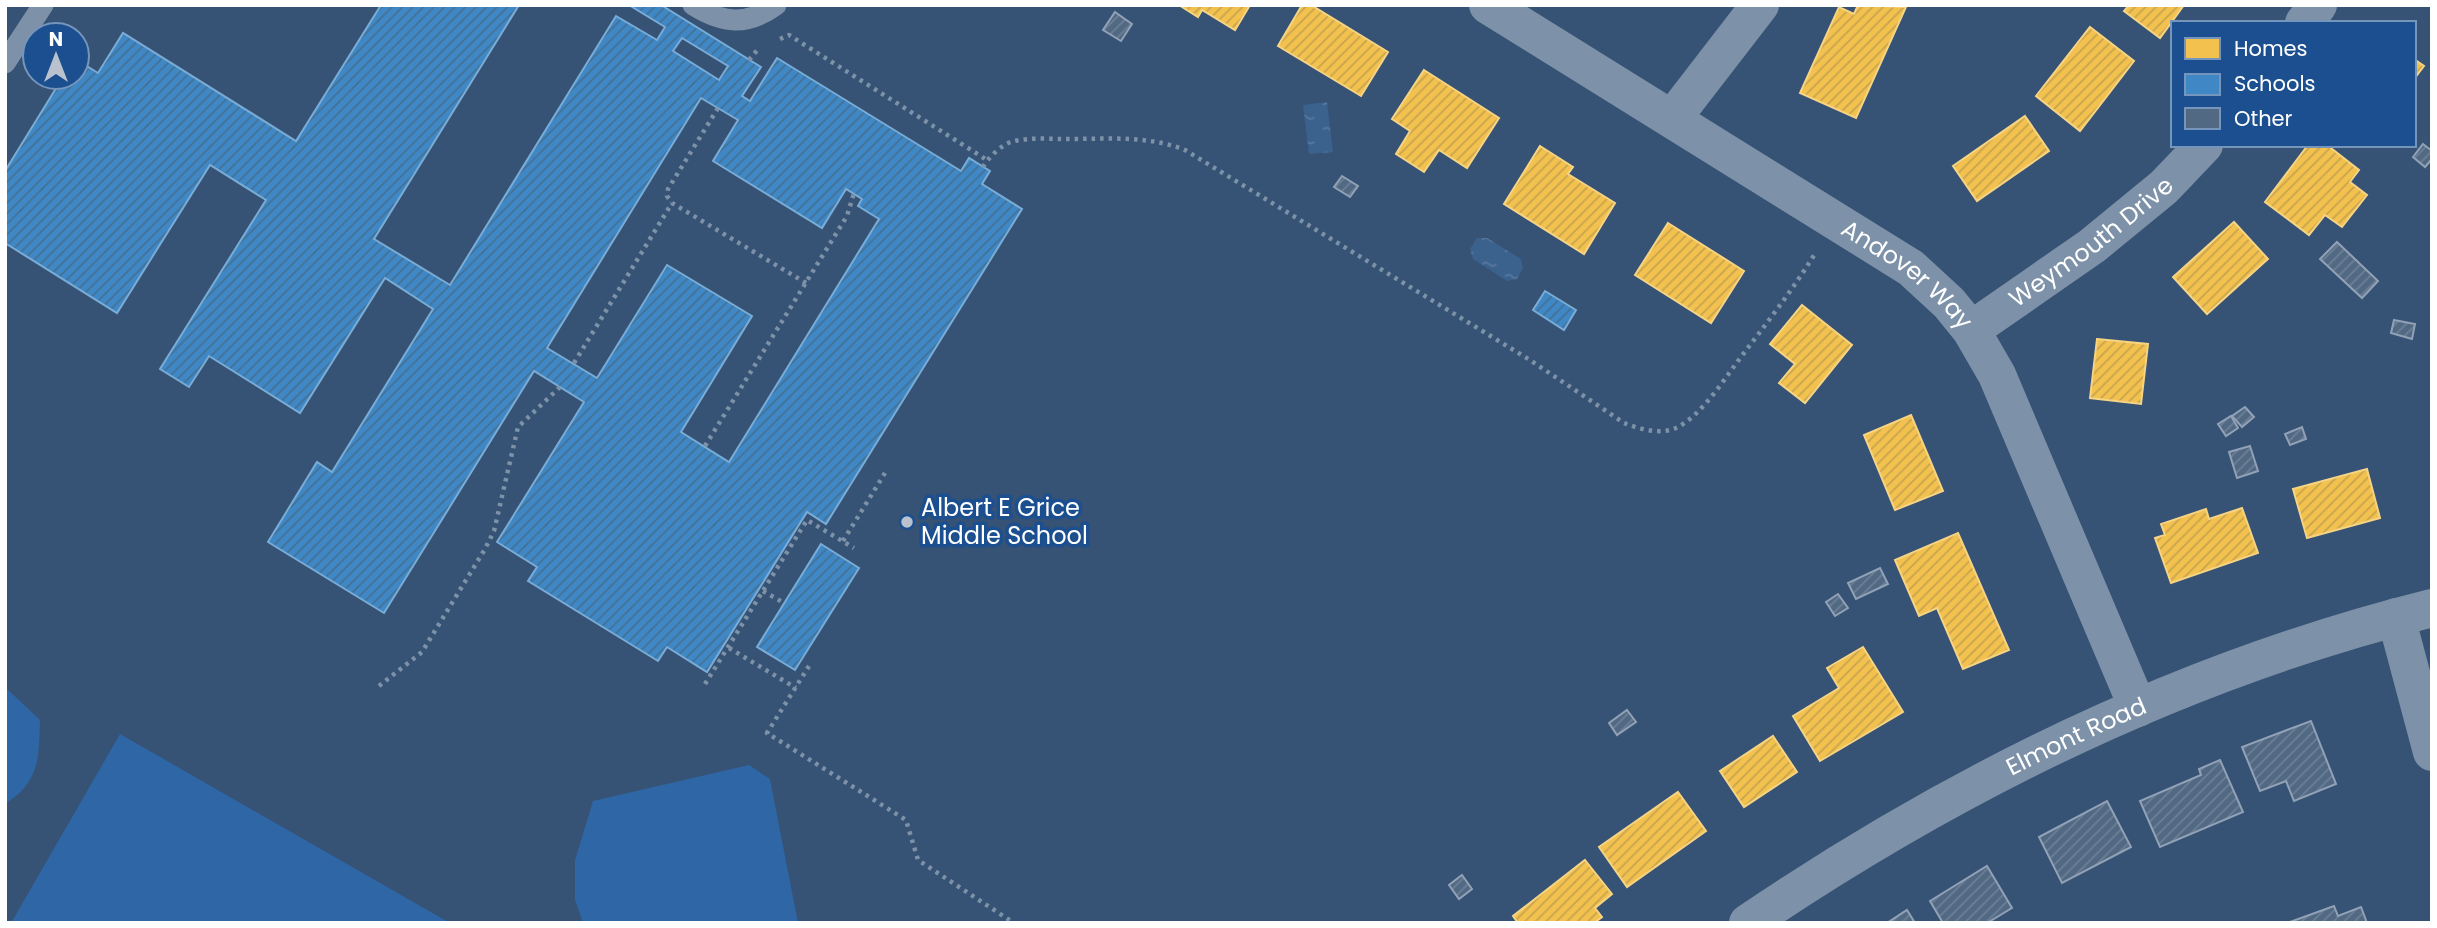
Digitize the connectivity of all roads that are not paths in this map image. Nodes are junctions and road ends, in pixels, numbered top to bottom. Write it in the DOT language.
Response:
graph roads {
  1 [pos="43,5"];
  2 [pos="693,5"];
  3 [pos="776,5"];
  4 [pos="1488,5"];
  5 [pos="1760,5"];
  6 [pos="2318,5"];
  7 [pos="2306,21"];
  8 [pos="5,63"];
  9 [pos="1672,119"];
  10 [pos="2202,147"];
  11 [pos="1970,330"];
  12 [pos="2414,613"];
  13 [pos="2138,708"];
  14 [pos="2432,752"];
  15 [pos="1748,923"];
  1 -- 8 [label="lane"];
  2 -- 3 [label="lane"];
  4 -- 9 [label="street, Andover Way"];
  5 -- 9 [label="street"];
  6 -- 7 [label="street"];
  9 -- 11 [label="street, Andover Way"];
  10 -- 11 [label="street, Weymouth Drive"];
  11 -- 13 [label="street, Andover Way"];
  12 -- 13 [label="street, Elmont Road"];
  12 -- 14 [label="street"];
  13 -- 15 [label="street, Elmont Road"];
}
